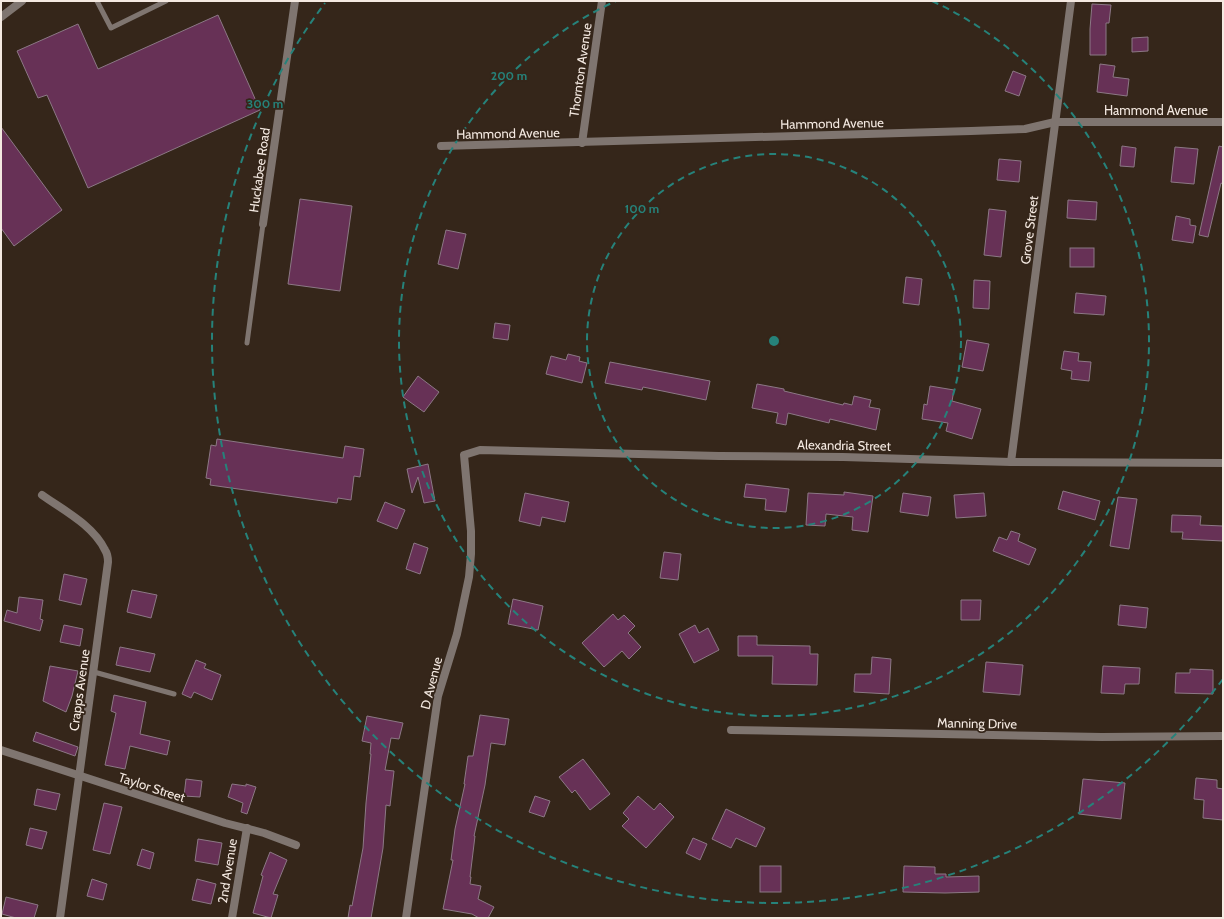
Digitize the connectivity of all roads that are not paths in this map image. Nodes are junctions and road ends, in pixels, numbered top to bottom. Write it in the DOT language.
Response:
graph roads {
  1 [pos="22,1"];
  2 [pos="97,1"];
  3 [pos="166,1"];
  4 [pos="295,1"];
  5 [pos="602,1"];
  6 [pos="1071,1"];
  7 [pos="1,17"];
  8 [pos="1055,122"];
  9 [pos="1223,122"];
  10 [pos="582,143"];
  11 [pos="441,146"];
  12 [pos="263,224"];
  13 [pos="247,343"];
  14 [pos="464,455"];
  15 [pos="1011,462"];
  16 [pos="1223,463"];
  17 [pos="42,496"];
  18 [pos="94,672"];
  19 [pos="174,694"];
  20 [pos="731,730"];
  21 [pos="1223,736"];
  22 [pos="1,750"];
  23 [pos="80,776"];
  24 [pos="247,828"];
  25 [pos="296,845"];
  26 [pos="60,918"];
  27 [pos="232,918"];
  28 [pos="406,918"];
  1 -- 7 [label="street"];
  2 -- 3 [label="lane"];
  4 -- 12 [label="street, Huckabee Road"];
  5 -- 10 [label="street, Thornton Avenue"];
  6 -- 8 [label="street, Grove Street"];
  8 -- 9 [label="street, Hammond Avenue"];
  8 -- 10 [label="street, Hammond Avenue"];
  8 -- 15 [label="street, Grove Street"];
  10 -- 11 [label="street, Hammond Avenue"];
  12 -- 13 [label="lane"];
  14 -- 15 [label="street, Alexandria Street"];
  14 -- 28 [label="street, D Avenue"];
  15 -- 16 [label="street, Alexandria Street"];
  17 -- 18 [label="street, Crapps Avenue"];
  18 -- 19 [label="lane"];
  18 -- 23 [label="street, Crapps Avenue"];
  20 -- 21 [label="street, Manning Drive"];
  22 -- 23 [label="street, Taylor Street"];
  23 -- 24 [label="street, Taylor Street"];
  23 -- 26 [label="street, Crapps Avenue"];
  24 -- 25 [label="street, Taylor Street"];
  24 -- 27 [label="street, 2nd Avenue"];
}
